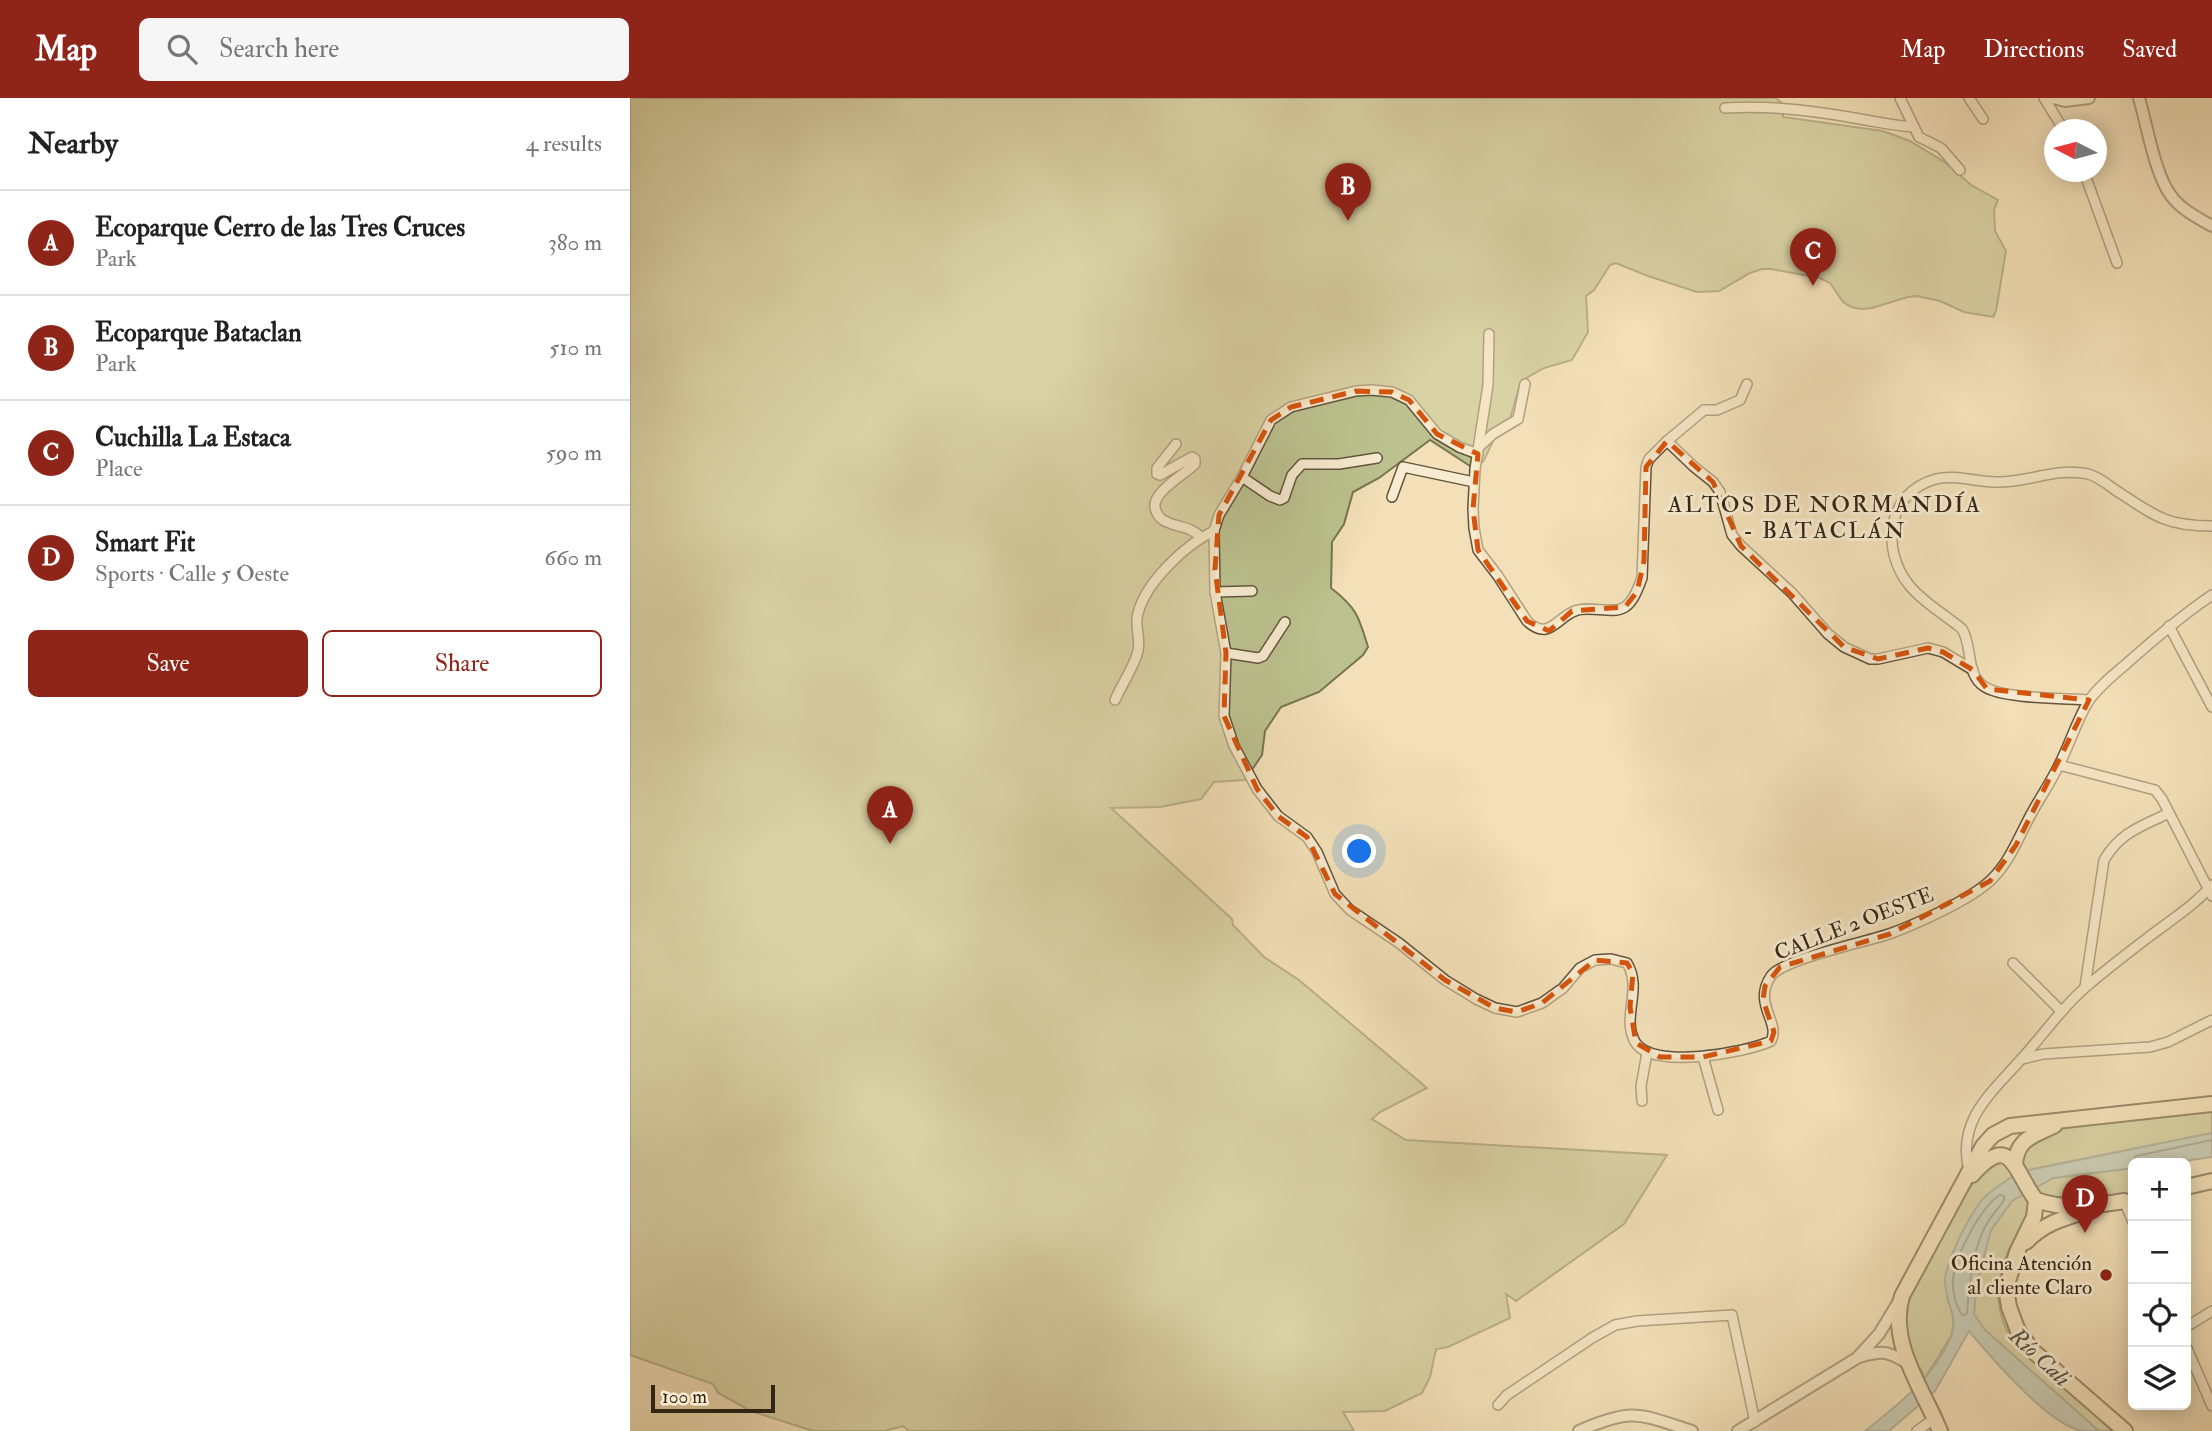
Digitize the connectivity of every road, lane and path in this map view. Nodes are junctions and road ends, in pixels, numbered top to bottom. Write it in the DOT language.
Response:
graph roads {
  1 [pos="1900,98"];
  2 [pos="1969,98"];
  3 [pos="2044,98"];
  4 [pos="2053,98"];
  5 [pos="2089,98"];
  6 [pos="2139,98"];
  7 [pos="1725,108"];
  8 [pos="1983,119"];
  9 [pos="2057,119"];
  10 [pos="1914,127"];
  11 [pos="1960,170"];
  12 [pos="2088,182"];
  13 [pos="2212,226"];
  14 [pos="2117,263"];
  15 [pos="1489,334"];
  16 [pos="1525,384"];
  17 [pos="1747,384"];
  18 [pos="1667,441"];
  19 [pos="1176,444"];
  20 [pos="1478,450"];
  21 [pos="1377,458"];
  22 [pos="1242,477"];
  23 [pos="1474,482"];
  24 [pos="1392,498"];
  25 [pos="2212,526"];
  26 [pos="1214,531"];
  27 [pos="1201,537"];
  28 [pos="1252,591"];
  29 [pos="1215,592"];
  30 [pos="2212,595"];
  31 [pos="1285,622"];
  32 [pos="2169,626"];
  33 [pos="1226,653"];
  34 [pos="1973,670"];
  35 [pos="1115,700"];
  36 [pos="2089,700"];
  37 [pos="2212,707"];
  38 [pos="2059,765"];
  39 [pos="2169,813"];
  40 [pos="2211,890"];
  41 [pos="2013,963"];
  42 [pos="2085,987"];
  43 [pos="2061,1011"];
  44 [pos="2212,1020"];
  45 [pos="1647,1053"];
  46 [pos="1703,1057"];
  47 [pos="2022,1059"];
  48 [pos="1642,1101"];
  49 [pos="2212,1104"];
  50 [pos="1718,1110"];
  51 [pos="2063,1121"];
  52 [pos="2016,1167"];
  53 [pos="1969,1171"];
  54 [pos="2212,1181"];
  55 [pos="2191,1186"];
  56 [pos="1958,1191"];
  57 [pos="2034,1197"];
  58 [pos="2128,1199"];
  59 [pos="2128,1199"];
  60 [pos="2017,1252"];
  61 [pos="1902,1296"];
  62 [pos="2212,1311"];
  63 [pos="2191,1324"];
  64 [pos="2186,1347"];
  65 [pos="1857,1358"];
  66 [pos="1911,1368"];
  67 [pos="1498,1405"];
  68 [pos="2212,1406"];
  69 [pos="1935,1419"];
  70 [pos="1755,1422"];
  71 [pos="1579,1431"];
  72 [pos="1692,1431"];
  73 [pos="1738,1431"];
  74 [pos="1917,1431"];
  75 [pos="2125,1431"];
  1 -- 10 [label="street"];
  2 -- 8 [label="street"];
  3 -- 9 [label="street"];
  4 -- 5 [label="street"];
  6 -- 13 [label="street"];
  7 -- 10 [label="street"];
  10 -- 11 [label="street"];
  12 -- 14 [label="street"];
  15 -- 20 [label="street"];
  16 -- 20 [label="street"];
  17 -- 18 [label="street"];
  18 -- 23 [label="street"];
  18 -- 34 [label="street"];
  19 -- 27 [label="street"];
  20 -- 22 [label="street"];
  20 -- 23 [label="street"];
  21 -- 22 [label="street"];
  22 -- 26 [label="street"];
  23 -- 24 [label="street"];
  25 -- 34 [label="street"];
  26 -- 27 [label="street"];
  26 -- 29 [label="street"];
  27 -- 35 [label="street"];
  28 -- 29 [label="street"];
  29 -- 33 [label="street"];
  30 -- 32 [label="street, CALLE 2 OESTE"];
  31 -- 33 [label="street"];
  32 -- 36 [label="street, CALLE 2 OESTE"];
  32 -- 37 [label="street"];
  33 -- 45 [label="street"];
  34 -- 36 [label="street"];
  36 -- 38 [label="street, CALLE 2 OESTE"];
  38 -- 39 [label="street"];
  38 -- 46 [label="street, CALLE 2 OESTE"];
  39 -- 40 [label="street"];
  39 -- 42 [label="street"];
  40 -- 42 [label="street"];
  41 -- 43 [label="street"];
  42 -- 43 [label="street"];
  43 -- 47 [label="street"];
  44 -- 47 [label="street"];
  45 -- 46 [label="street, CALLE 2 OESTE"];
  45 -- 48 [label="street"];
  46 -- 50 [label="street"];
  47 -- 53 [label="street"];
  49 -- 51 [label="main road"];
  51 -- 52 [label="main road"];
  51 -- 53 [label="main road"];
  52 -- 56 [label="main road"];
  52 -- 57 [label="main road"];
  53 -- 56 [label="main road"];
  54 -- 55 [label="main road"];
  56 -- 61 [label="main road"];
  57 -- 58 [label="main road"];
  57 -- 60 [label="main road"];
  59 -- 60 [label="main road"];
  60 -- 75 [label="main road"];
  61 -- 65 [label="street"];
  61 -- 66 [label="main road"];
  62 -- 63 [label="street"];
  64 -- 68 [label="street"];
  65 -- 66 [label="street"];
  65 -- 70 [label="street"];
  66 -- 69 [label="main road"];
  67 -- 70 [label="street"];
  69 -- 74 [label="street"];
  70 -- 73 [label="street"];
  71 -- 72 [label="street"];
}
